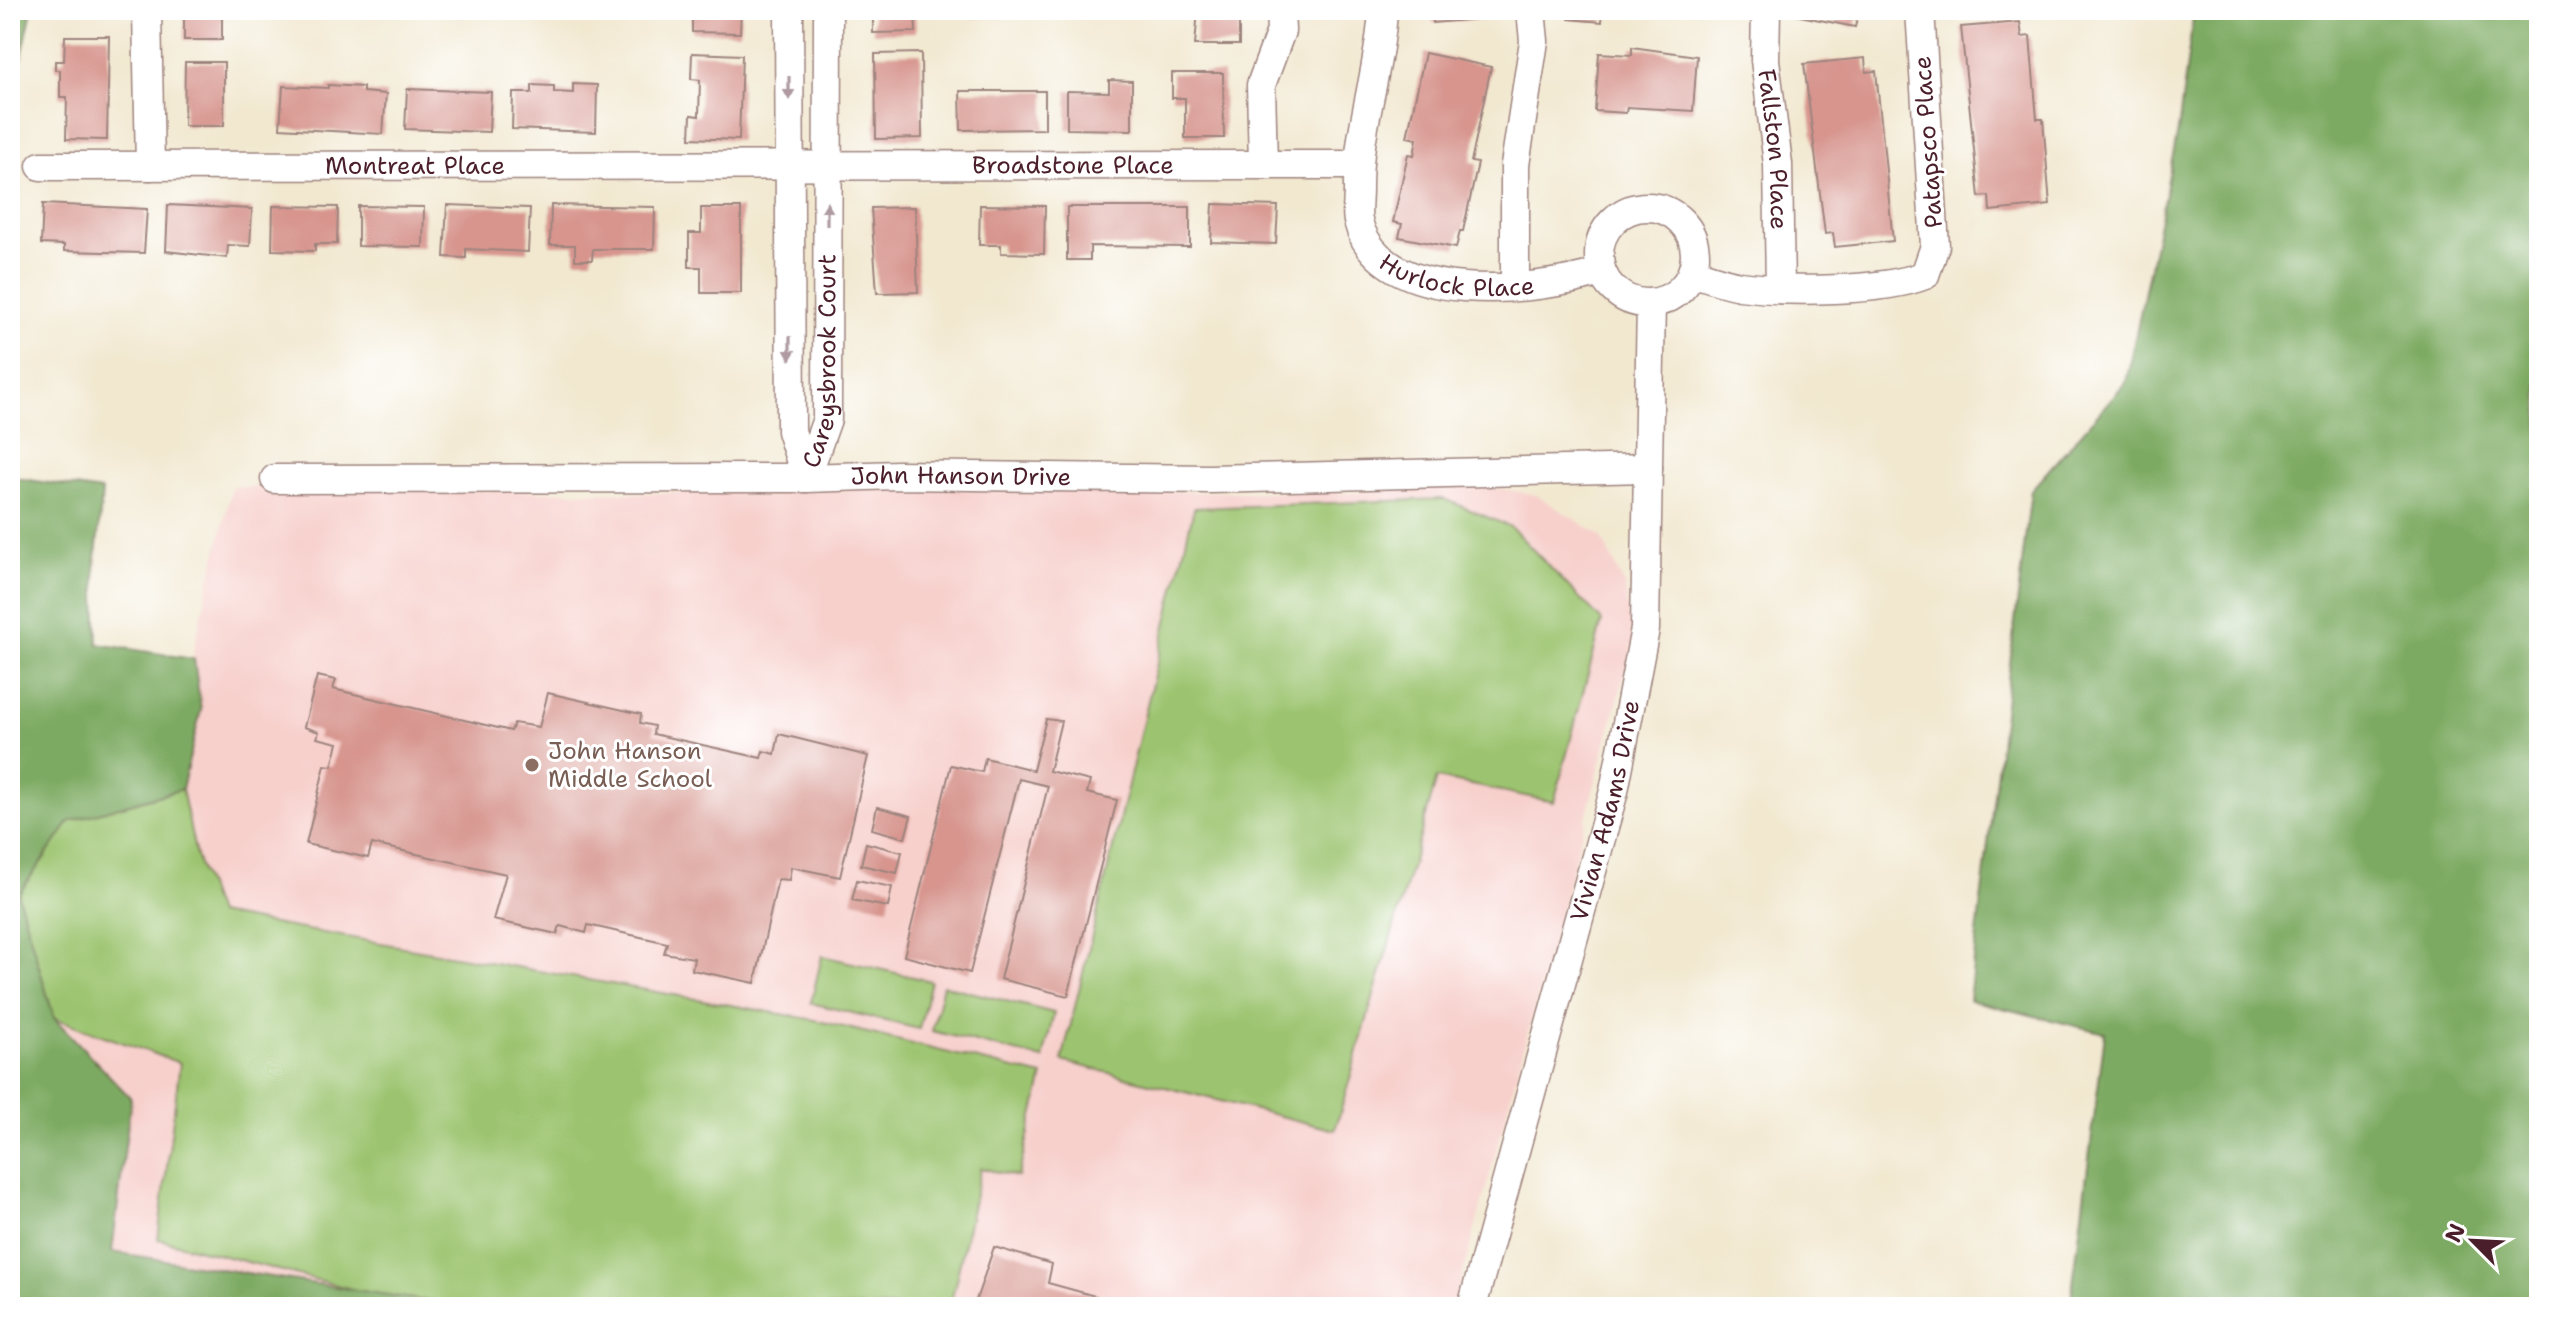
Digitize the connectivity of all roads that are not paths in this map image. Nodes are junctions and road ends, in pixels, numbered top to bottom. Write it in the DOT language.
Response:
graph roads {
  1 [pos="147,10"];
  2 [pos="789,10"];
  3 [pos="828,10"];
  4 [pos="1280,10"];
  5 [pos="1383,10"];
  6 [pos="1531,10"];
  7 [pos="1766,10"];
  8 [pos="1920,10"];
  9 [pos="1263,164"];
  10 [pos="789,165"];
  11 [pos="827,165"];
  12 [pos="1358,165"];
  13 [pos="41,166"];
  14 [pos="150,166"];
  15 [pos="1601,272"];
  16 [pos="1692,272"];
  17 [pos="1515,285"];
  18 [pos="1780,289"];
  19 [pos="1651,303"];
  20 [pos="1648,468"];
  21 [pos="806,478"];
  22 [pos="275,479"];
  23 [pos="1472,1307"];
  1 -- 14 [label="street"];
  2 -- 10 [label="street, Careysbrook Court, one-way"];
  3 -- 11 [label="street, Careysbrook Court"];
  4 -- 9 [label="street"];
  5 -- 12 [label="street, Hurlock Place"];
  6 -- 17 [label="street"];
  7 -- 18 [label="street, Fallston Place"];
  8 -- 18 [label="street, Patapsco Place"];
  9 -- 11 [label="street, Broadstone Place"];
  9 -- 12 [label="street, Broadstone Place"];
  10 -- 11 [label="street, Broadstone Place"];
  10 -- 14 [label="street, Montreat Place"];
  10 -- 21 [label="street, Careysbrook Court, one-way"];
  21 -- 11 [label="street, Careysbrook Court, one-way"];
  12 -- 17 [label="street, Hurlock Place"];
  13 -- 14 [label="street, Montreat Place"];
  15 -- 16 [label="street"];
  15 -- 17 [label="street, Hurlock Place"];
  15 -- 19 [label="street"];
  16 -- 18 [label="street, Patapsco Place"];
  16 -- 19 [label="street"];
  19 -- 20 [label="street, Vivian Adams Drive"];
  20 -- 21 [label="street, John Hanson Drive"];
  20 -- 23 [label="street, Vivian Adams Drive"];
  21 -- 22 [label="street, John Hanson Drive"];
}
